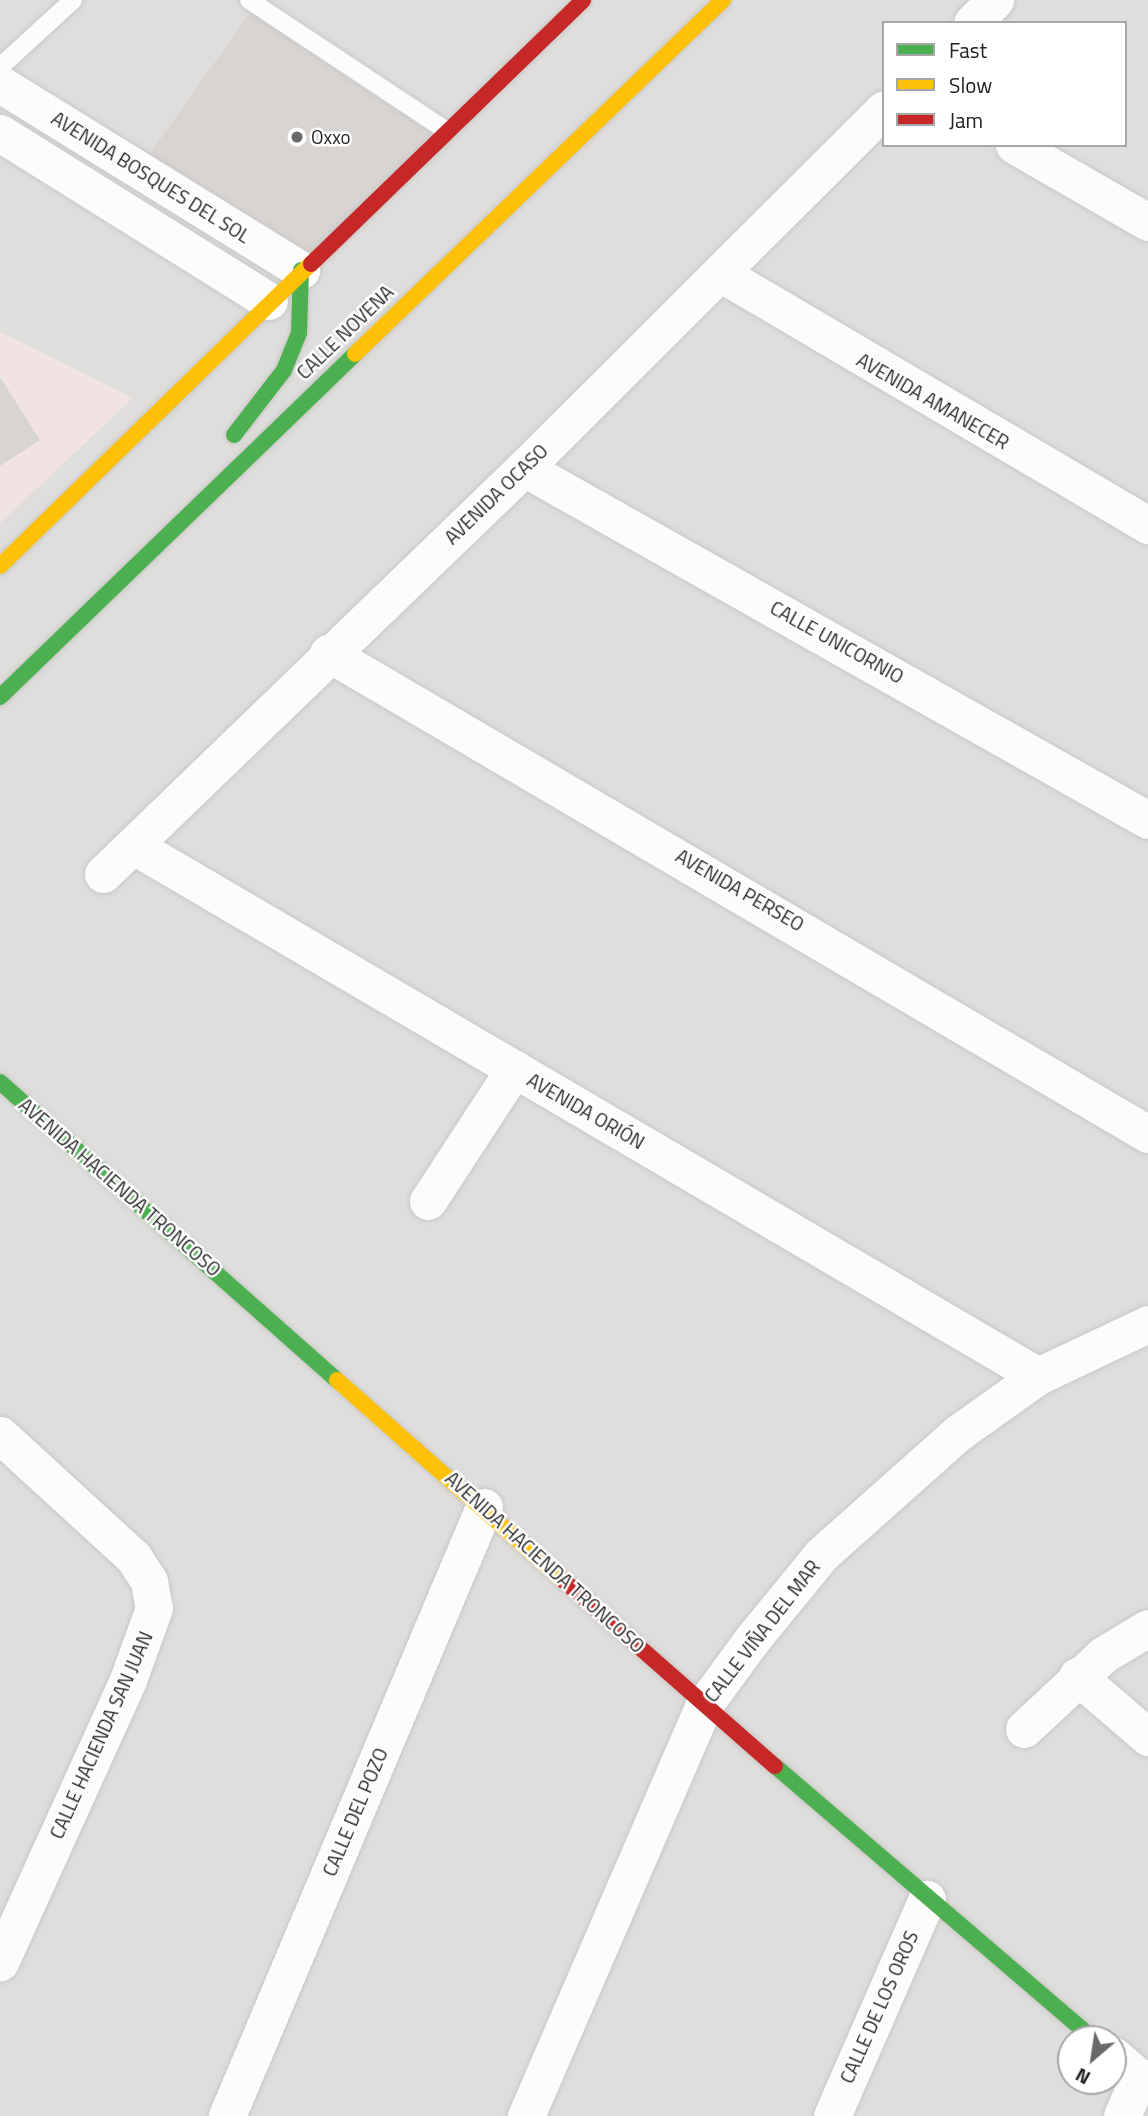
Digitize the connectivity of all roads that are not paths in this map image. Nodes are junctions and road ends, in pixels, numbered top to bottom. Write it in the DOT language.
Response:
graph roads {
  1 [pos="73,0"];
  2 [pos="249,0"];
  3 [pos="583,0"];
  4 [pos="723,0"];
  5 [pos="995,0"];
  6 [pos="974,21"];
  7 [pos="0,67"];
  8 [pos="0,84"];
  9 [pos="882,111"];
  10 [pos="447,131"];
  11 [pos="0,133"];
  12 [pos="1017,147"];
  13 [pos="1148,222"];
  14 [pos="302,270"];
  15 [pos="720,273"];
  16 [pos="270,301"];
  17 [pos="219,451"];
  18 [pos="524,468"];
  19 [pos="155,521"];
  20 [pos="1148,525"];
  21 [pos="0,566"];
  22 [pos="124,573"];
  23 [pos="328,653"];
  24 [pos="0,697"];
  25 [pos="1148,820"];
  26 [pos="134,846"];
  27 [pos="103,874"];
  28 [pos="514,1069"];
  29 [pos="0,1082"];
  30 [pos="1148,1134"];
  31 [pos="428,1202"];
  32 [pos="1148,1324"];
  33 [pos="1038,1376"];
  34 [pos="0,1435"];
  35 [pos="484,1507"];
  36 [pos="1148,1628"];
  37 [pos="1077,1676"];
  38 [pos="704,1705"];
  39 [pos="1024,1729"];
  40 [pos="1148,1737"];
  41 [pos="927,1899"];
  42 [pos="0,1962"];
  43 [pos="1077,2025"];
  44 [pos="1133,2073"];
  45 [pos="226,2116"];
  46 [pos="526,2116"];
  47 [pos="832,2116"];
  48 [pos="1122,2116"];
  1 -- 7 [label="lane"];
  2 -- 10 [label="lane"];
  3 -- 10 [label="main road"];
  4 -- 22 [label="main road, CALLE NOVENA"];
  5 -- 6 [label="street"];
  8 -- 14 [label="street, AVENIDA BOSQUES DEL SOL"];
  9 -- 15 [label="street, AVENIDA OCASO"];
  10 -- 14 [label="main road"];
  11 -- 16 [label="street"];
  12 -- 13 [label="street"];
  14 -- 16 [label="main road"];
  14 -- 17 [label="main road"];
  15 -- 18 [label="street, AVENIDA OCASO"];
  15 -- 20 [label="street, AVENIDA AMANECER"];
  16 -- 21 [label="main road"];
  18 -- 23 [label="street, AVENIDA OCASO"];
  18 -- 25 [label="street, CALLE UNICORNIO"];
  19 -- 22 [label="main road"];
  22 -- 24 [label="main road, CALLE NOVENA"];
  23 -- 26 [label="street, AVENIDA OCASO"];
  23 -- 30 [label="street, AVENIDA PERSEO"];
  26 -- 27 [label="street, AVENIDA OCASO"];
  26 -- 28 [label="street, AVENIDA ORIÓN"];
  28 -- 31 [label="street"];
  28 -- 33 [label="street, AVENIDA ORIÓN"];
  29 -- 35 [label="main road, AVENIDA HACIENDA TRONCOSO"];
  32 -- 33 [label="street, CALLE VIÑA DEL MAR"];
  33 -- 38 [label="street, CALLE VIÑA DEL MAR"];
  34 -- 42 [label="street, CALLE HACIENDA SAN JUAN"];
  35 -- 38 [label="main road, AVENIDA HACIENDA TRONCOSO"];
  35 -- 45 [label="street, CALLE DEL POZO"];
  36 -- 37 [label="street"];
  37 -- 39 [label="street"];
  37 -- 40 [label="street"];
  38 -- 41 [label="main road, AVENIDA HACIENDA TRONCOSO"];
  38 -- 46 [label="street, CALLE VIÑA DEL MAR"];
  41 -- 43 [label="main road, AVENIDA HACIENDA TRONCOSO"];
  41 -- 47 [label="street, CALLE DE LOS OROS"];
  44 -- 48 [label="street"];
}
